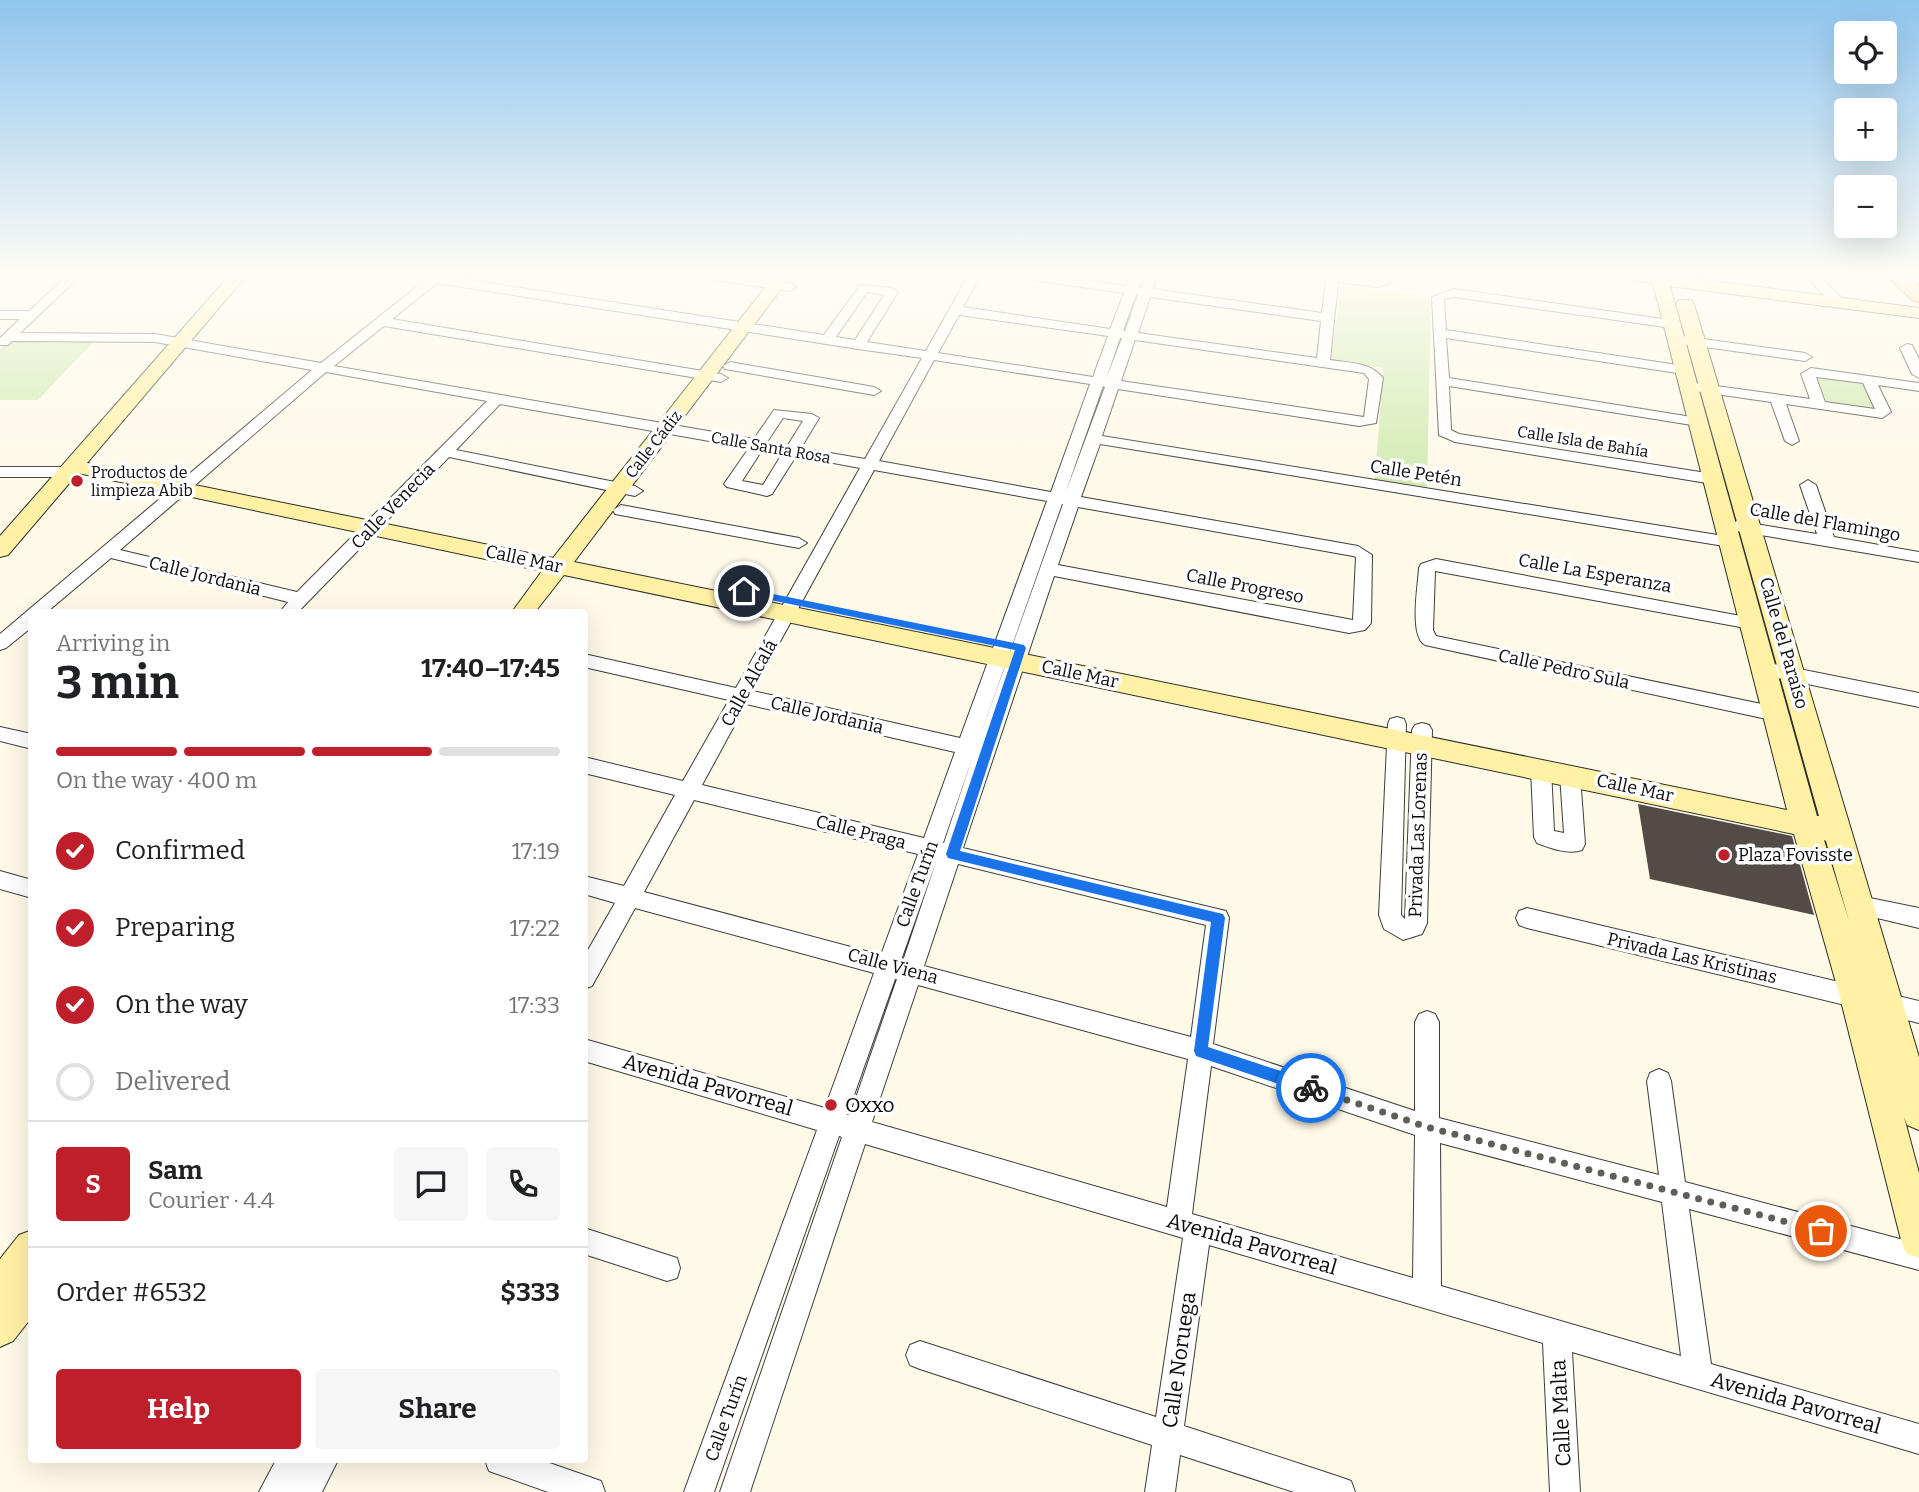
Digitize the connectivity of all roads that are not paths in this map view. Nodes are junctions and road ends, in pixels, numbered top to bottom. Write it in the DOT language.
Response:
graph roads {
  1 [pos="178,346"];
  2 [pos="194,346"];
  3 [pos="351,346"];
  4 [pos="541,346"];
  5 [pos="738,346"];
  6 [pos="862,346"];
  7 [pos="935,346"];
  8 [pos="1111,346"];
  9 [pos="1128,346"];
  10 [pos="1199,346"];
  11 [pos="1325,346"];
  12 [pos="1440,346"];
  13 [pos="1505,346"];
  14 [pos="1684,346"];
  15 [pos="1741,346"];
  16 [pos="1907,348"];
  17 [pos="930,356"];
  18 [pos="1805,357"];
  19 [pos="1323,363"];
  20 [pos="323,369"];
  21 [pos="719,373"];
  22 [pos="1919,374"];
  23 [pos="1868,380"];
  24 [pos="1441,381"];
  25 [pos="1098,382"];
  26 [pos="1694,382"];
  27 [pos="1114,385"];
  28 [pos="1919,387"];
  29 [pos="874,391"];
  30 [pos="497,399"];
  31 [pos="1777,399"];
  32 [pos="1820,406"];
  33 [pos="1882,414"];
  34 [pos="1698,422"];
  35 [pos="673,430"];
  36 [pos="1096,439"];
  37 [pos="1792,441"];
  38 [pos="758,445"];
  39 [pos="792,451"];
  40 [pos="446,452"];
  41 [pos="870,464"];
  42 [pos="74,465"];
  43 [pos="0,472"];
  44 [pos="1713,479"];
  45 [pos="187,484"];
  46 [pos="1808,485"];
  47 [pos="627,489"];
  48 [pos="1065,499"];
  49 [pos="621,510"];
  50 [pos="376,523"];
  51 [pos="1750,528"];
  52 [pos="1728,533"];
  53 [pos="4,540"];
  54 [pos="1828,542"];
  55 [pos="799,543"];
  56 [pos="108,552"];
  57 [pos="1362,553"];
  58 [pos="1919,557"];
  59 [pos="571,563"];
  60 [pos="1430,565"];
  61 [pos="1048,569"];
  62 [pos="301,599"];
  63 [pos="790,607"];
  64 [pos="41,609"];
  65 [pos="291,609"];
  66 [pos="526,609"];
  67 [pos="545,609"];
  68 [pos="0,623"];
  69 [pos="1751,623"];
  70 [pos="27,625"];
  71 [pos="0,644"];
  72 [pos="1009,652"];
  73 [pos="588,661"];
  74 [pos="1764,669"];
  75 [pos="1793,675"];
  76 [pos="741,696"];
  77 [pos="1919,700"];
  78 [pos="1776,714"];
  79 [pos="0,734"];
  80 [pos="1409,734"];
  81 [pos="28,741"];
  82 [pos="976,749"];
  83 [pos="588,766"];
  84 [pos="1541,769"];
  85 [pos="1570,775"];
  86 [pos="689,790"];
  87 [pos="1803,816"];
  88 [pos="1837,823"];
  89 [pos="941,851"];
  90 [pos="588,886"];
  91 [pos="630,897"];
  92 [pos="1860,905"];
  93 [pos="1218,918"];
  94 [pos="1527,918"];
  95 [pos="1919,918"];
  96 [pos="888,965"];
  97 [pos="588,972"];
  98 [pos="912,972"];
  99 [pos="1856,997"];
  100 [pos="1904,1008"];
  101 [pos="1427,1022"];
  102 [pos="588,1051"];
  103 [pos="1201,1051"];
  104 [pos="1659,1081"];
  105 [pos="1919,1113"];
  106 [pos="832,1121"];
  107 [pos="1427,1127"];
  108 [pos="859,1129"];
  109 [pos="1674,1192"];
  110 [pos="1188,1226"];
  111 [pos="1919,1240"];
  112 [pos="588,1242"];
  113 [pos="1919,1257"];
  114 [pos="28,1260"];
  115 [pos="667,1268"];
  116 [pos="18,1289"];
  117 [pos="1427,1295"];
  118 [pos="0,1328"];
  119 [pos="1558,1334"];
  120 [pos="920,1355"];
  121 [pos="1698,1374"];
  122 [pos="1168,1436"];
  123 [pos="1919,1439"];
  124 [pos="290,1463"];
  125 [pos="321,1463"];
  126 [pos="508,1463"];
  127 [pos="274,1492"];
  128 [pos="305,1492"];
  129 [pos="590,1492"];
  130 [pos="699,1492"];
  131 [pos="735,1492"];
  132 [pos="1160,1492"];
  133 [pos="1340,1492"];
  134 [pos="1565,1492"];
  1 -- 42 [label="street"];
  2 -- 20 [label="street, Calle Santa Rosa"];
  3 -- 20 [label="street"];
  4 -- 21 [label="street"];
  5 -- 21 [label="street, Calle Cádiz"];
  6 -- 17 [label="street"];
  7 -- 17 [label="street, Calle Alcalá"];
  8 -- 25 [label="street, Calle Turín"];
  9 -- 27 [label="street, Calle Turín"];
  10 -- 19 [label="street"];
  11 -- 19 [label="street"];
  12 -- 24 [label="street"];
  13 -- 26 [label="street"];
  14 -- 26 [label="street, Calle del Paraíso"];
  15 -- 18 [label="street"];
  16 -- 22 [label="street"];
  17 -- 25 [label="street"];
  17 -- 41 [label="street, Calle Alcalá"];
  19 -- 27 [label="street"];
  20 -- 30 [label="street, Calle Santa Rosa"];
  20 -- 45 [label="street"];
  21 -- 29 [label="street"];
  21 -- 35 [label="street, Calle Cádiz"];
  23 -- 28 [label="street"];
  23 -- 32 [label="street"];
  23 -- 33 [label="street"];
  24 -- 34 [label="street"];
  24 -- 44 [label="street, Calle Isla de Bahía"];
  25 -- 27 [label="street"];
  25 -- 48 [label="street, Calle Turín"];
  26 -- 31 [label="street"];
  26 -- 34 [label="street, Calle del Paraíso"];
  26 -- 51 [label="street, Calle del Paraíso"];
  27 -- 36 [label="street, Calle Turín"];
  30 -- 35 [label="street, Calle Santa Rosa"];
  30 -- 40 [label="street, Calle Venecia"];
  31 -- 32 [label="street"];
  31 -- 37 [label="street"];
  32 -- 33 [label="street"];
  34 -- 44 [label="street, Calle del Paraíso"];
  35 -- 38 [label="street, Calle Santa Rosa"];
  35 -- 47 [label="street, Calle Cádiz"];
  36 -- 48 [label="street, Calle Turín"];
  36 -- 52 [label="street, Calle Petén"];
  38 -- 39 [label="street, Calle Santa Rosa"];
  38 -- 39 [label="street"];
  38 -- 39 [label="street"];
  39 -- 41 [label="street, Calle Santa Rosa"];
  40 -- 47 [label="street"];
  40 -- 50 [label="street, Calle Venecia"];
  41 -- 48 [label="street, Calle Santa Rosa"];
  41 -- 63 [label="street, Calle Alcalá"];
  42 -- 43 [label="street"];
  42 -- 45 [label="street, Calle Mar"];
  42 -- 53 [label="street"];
  44 -- 52 [label="street, Calle del Paraíso"];
  45 -- 50 [label="street, Calle Mar"];
  45 -- 56 [label="street"];
  46 -- 54 [label="street"];
  47 -- 49 [label="street, Calle Cádiz"];
  47 -- 59 [label="street, Calle Cádiz"];
  48 -- 57 [label="street, Calle Santa Rosa"];
  48 -- 61 [label="street, Calle Turín"];
  48 -- 72 [label="street, Calle Turín"];
  49 -- 55 [label="street"];
  49 -- 59 [label="street, Calle Cádiz"];
  50 -- 59 [label="street, Calle Mar"];
  50 -- 62 [label="street, Calle Venecia"];
  51 -- 52 [label="street, Calle del Flamingo"];
  51 -- 54 [label="street, Calle del Flamingo"];
  51 -- 75 [label="street, Calle del Paraíso"];
  52 -- 69 [label="street, Calle del Paraíso"];
  54 -- 58 [label="street, Calle del Flamingo"];
  56 -- 62 [label="street, Calle Jordania"];
  56 -- 64 [label="street"];
  57 -- 61 [label="street, Calle Progreso"];
  59 -- 63 [label="street, Calle Mar"];
  59 -- 66 [label="street, Calle Cádiz"];
  59 -- 67 [label="street, Calle Cádiz"];
  60 -- 69 [label="street, Calle La Esperanza"];
  60 -- 78 [label="street, Calle Pedro Sula"];
  61 -- 72 [label="street, Calle Turín"];
  62 -- 65 [label="street, Calle Venecia"];
  63 -- 72 [label="street, Calle Mar"];
  63 -- 76 [label="street, Calle Alcalá"];
  68 -- 70 [label="street"];
  69 -- 74 [label="street, Calle del Paraíso"];
  70 -- 71 [label="street"];
  72 -- 80 [label="street, Calle Mar"];
  72 -- 82 [label="street, Calle Turín"];
  73 -- 76 [label="street, Calle Jordania"];
  74 -- 75 [label="street"];
  74 -- 78 [label="street, Calle del Paraíso"];
  75 -- 77 [label="street"];
  75 -- 88 [label="street, Calle del Paraíso"];
  76 -- 82 [label="street, Calle Jordania"];
  76 -- 86 [label="street, Calle Alcalá"];
  78 -- 87 [label="street, Calle del Paraíso"];
  79 -- 81 [label="street"];
  80 -- 80 [label="street, Privada Las Lorenas"];
  80 -- 84 [label="street, Calle Mar"];
  80 -- 87 [label="street, Calle Mar"];
  82 -- 89 [label="street, Calle Turín"];
  83 -- 86 [label="street, Calle Praga"];
  84 -- 85 [label="street, Calle Mar"];
  84 -- 85 [label="street"];
  85 -- 87 [label="street, Calle Mar"];
  86 -- 89 [label="street, Calle Praga"];
  86 -- 91 [label="street, Calle Alcalá"];
  87 -- 88 [label="street, Calle Mar"];
  87 -- 99 [label="street, Calle del Paraíso"];
  88 -- 92 [label="street, Calle del Paraíso"];
  89 -- 93 [label="street, Calle Praga"];
  89 -- 96 [label="street, Calle Turín"];
  89 -- 98 [label="street, Calle Turín"];
  90 -- 91 [label="street, Calle Viena"];
  91 -- 96 [label="street, Calle Viena"];
  91 -- 97 [label="street, Calle Alcalá"];
  92 -- 95 [label="street"];
  92 -- 100 [label="street, Calle del Paraíso"];
  93 -- 103 [label="street, Calle Noruega"];
  94 -- 99 [label="street, Privada Las Kristinas"];
  96 -- 98 [label="street, Calle Viena"];
  96 -- 106 [label="street, Calle Turín"];
  98 -- 103 [label="street, Calle Viena"];
  98 -- 108 [label="street, Calle Turín"];
  99 -- 100 [label="street, Privada Las Kristinas"];
  99 -- 111 [label="street, Calle del Paraíso"];
  100 -- 105 [label="street"];
  101 -- 107 [label="street"];
  102 -- 106 [label="street, Avenida Pavorreal"];
  103 -- 107 [label="street, Calle Viena"];
  103 -- 110 [label="street, Calle Noruega"];
  104 -- 109 [label="street"];
  106 -- 108 [label="street, Avenida Pavorreal"];
  106 -- 130 [label="street, Calle Turín"];
  107 -- 109 [label="street, Calle Viena"];
  107 -- 117 [label="street"];
  108 -- 110 [label="street, Avenida Pavorreal"];
  108 -- 131 [label="street, Calle Turín"];
  109 -- 113 [label="street, Calle Viena"];
  109 -- 121 [label="street"];
  110 -- 117 [label="street, Avenida Pavorreal"];
  110 -- 122 [label="street, Calle Noruega"];
  112 -- 115 [label="street"];
  114 -- 116 [label="street"];
  116 -- 118 [label="street"];
  117 -- 119 [label="street, Avenida Pavorreal"];
  119 -- 121 [label="street, Avenida Pavorreal"];
  119 -- 134 [label="street, Calle Malta"];
  120 -- 122 [label="street"];
  121 -- 123 [label="street, Avenida Pavorreal"];
  122 -- 132 [label="street, Calle Noruega"];
  122 -- 133 [label="street"];
  124 -- 127 [label="street"];
  125 -- 128 [label="street"];
  126 -- 129 [label="street"];
}
